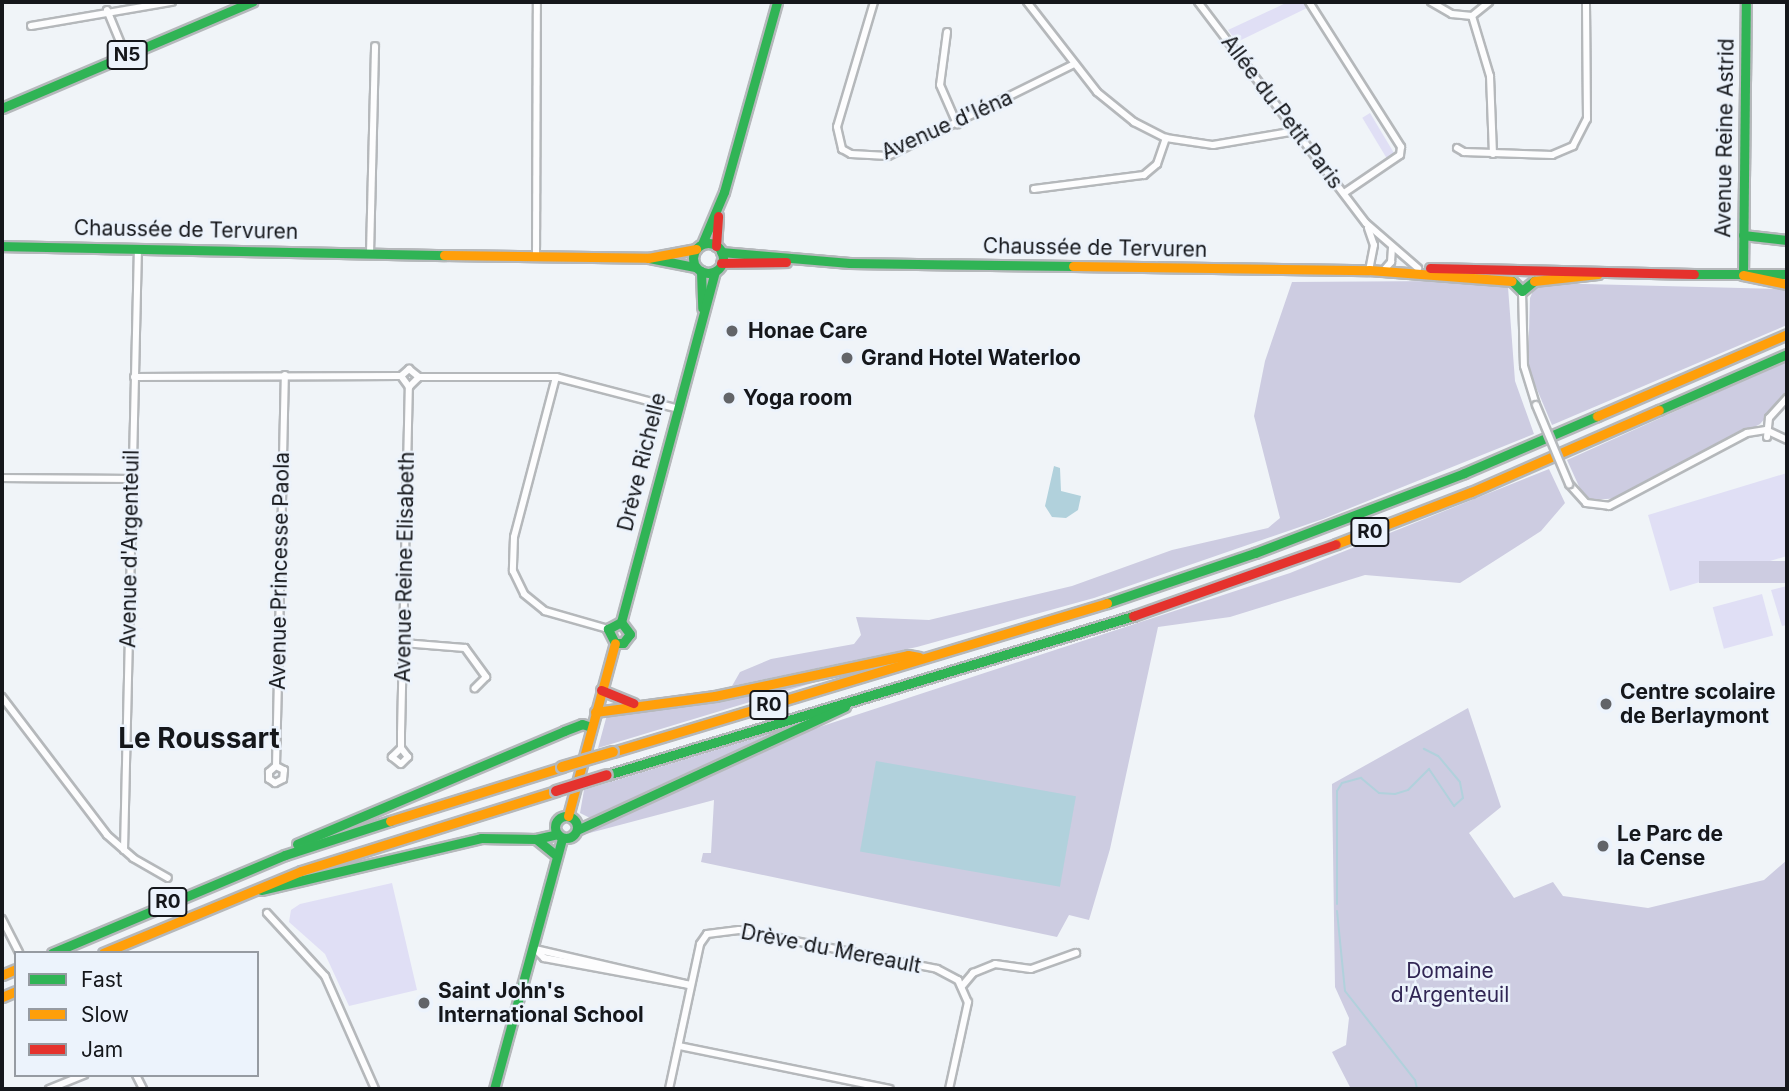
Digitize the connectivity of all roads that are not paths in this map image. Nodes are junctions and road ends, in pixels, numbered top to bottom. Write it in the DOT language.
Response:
graph roads {
  1 [pos="172,2"];
  2 [pos="252,2"];
  3 [pos="537,2"];
  4 [pos="777,2"];
  5 [pos="874,2"];
  6 [pos="1027,2"];
  7 [pos="1198,2"];
  8 [pos="1309,2"];
  9 [pos="1431,2"];
  10 [pos="1489,2"];
  11 [pos="1586,2"];
  12 [pos="1746,2"];
  13 [pos="148,3"];
  14 [pos="107,10"];
  15 [pos="1472,16"];
  16 [pos="31,26"];
  17 [pos="947,33"];
  18 [pos="376,46"];
  19 [pos="126,56"];
  20 [pos="1074,64"];
  21 [pos="2,108"];
  22 [pos="957,124"];
  23 [pos="1296,131"];
  24 [pos="1166,138"];
  25 [pos="1458,148"];
  26 [pos="1493,154"];
  27 [pos="1034,189"];
  28 [pos="1344,193"];
  29 [pos="719,209"];
  30 [pos="1366,223"];
  31 [pos="1743,235"];
  32 [pos="1787,240"];
  33 [pos="2,246"];
  34 [pos="699,246"];
  35 [pos="1392,247"];
  36 [pos="138,248"];
  37 [pos="370,253"];
  38 [pos="536,256"];
  39 [pos="648,258"];
  40 [pos="719,258"];
  41 [pos="1418,268"];
  42 [pos="698,269"];
  43 [pos="1369,270"];
  44 [pos="1384,270"];
  45 [pos="1401,271"];
  46 [pos="1787,274"];
  47 [pos="1742,275"];
  48 [pos="1514,276"];
  49 [pos="1534,277"];
  50 [pos="1787,284"];
  51 [pos="1522,291"];
  52 [pos="702,313"];
  53 [pos="1787,334"];
  54 [pos="1787,354"];
  55 [pos="285,375"];
  56 [pos="401,376"];
  57 [pos="134,377"];
  58 [pos="419,377"];
  59 [pos="556,377"];
  60 [pos="409,387"];
  61 [pos="1787,398"];
  62 [pos="675,408"];
  63 [pos="1766,434"];
  64 [pos="1787,440"];
  65 [pos="2,478"];
  66 [pos="132,479"];
  67 [pos="621,622"];
  68 [pos="608,629"];
  69 [pos="403,643"];
  70 [pos="615,643"];
  71 [pos="925,658"];
  72 [pos="475,688"];
  73 [pos="601,690"];
  74 [pos="2,697"];
  75 [pos="855,700"];
  76 [pos="639,704"];
  77 [pos="595,712"];
  78 [pos="591,727"];
  79 [pos="401,747"];
  80 [pos="276,766"];
  81 [pos="568,816"];
  82 [pos="577,830"];
  83 [pos="560,836"];
  84 [pos="536,839"];
  85 [pos="124,850"];
  86 [pos="285,855"];
  87 [pos="557,856"];
  88 [pos="168,878"];
  89 [pos="248,891"];
  90 [pos="267,913"];
  91 [pos="2,919"];
  92 [pos="535,949"];
  93 [pos="18,951"];
  94 [pos="57,951"];
  95 [pos="108,951"];
  96 [pos="1076,953"];
  97 [pos="690,985"];
  98 [pos="963,985"];
  99 [pos="679,1046"];
  100 [pos="72,1078"];
  101 [pos="50,1089"];
  102 [pos="374,1089"];
  103 [pos="494,1089"];
  104 [pos="669,1089"];
  105 [pos="890,1089"];
  106 [pos="949,1089"];
  1 -- 13 [label="street"];
  2 -- 19 [label="main road, N5"];
  3 -- 38 [label="street"];
  4 -- 29 [label="main road, Drève Richelle"];
  5 -- 22 [label="street, Avenue d'Iéna"];
  6 -- 20 [label="street"];
  7 -- 23 [label="street, Allée du Petit Paris"];
  8 -- 28 [label="street"];
  9 -- 15 [label="street"];
  10 -- 15 [label="street"];
  11 -- 26 [label="street"];
  12 -- 31 [label="main road, Avenue Reine Astrid"];
  13 -- 14 [label="street"];
  14 -- 16 [label="street"];
  14 -- 19 [label="street"];
  15 -- 26 [label="street"];
  17 -- 22 [label="street"];
  18 -- 37 [label="street"];
  19 -- 21 [label="main road, N5"];
  20 -- 22 [label="street, Avenue d'Iéna"];
  20 -- 24 [label="street"];
  23 -- 24 [label="street"];
  23 -- 28 [label="street, Allée du Petit Paris"];
  24 -- 27 [label="street"];
  25 -- 26 [label="street"];
  28 -- 30 [label="street, Allée du Petit Paris"];
  29 -- 34 [label="main road, Drève Richelle"];
  29 -- 40 [label="main road, Drève Richelle"];
  30 -- 35 [label="street, Allée du Petit Paris"];
  30 -- 43 [label="street, Allée du Petit Paris"];
  31 -- 32 [label="main road"];
  31 -- 47 [label="main road, Avenue Reine Astrid"];
  33 -- 36 [label="main road, Chaussée de Tervuren"];
  34 -- 39 [label="main road, Chaussée de Tervuren"];
  34 -- 40 [label="main road, Chaussée de Tervuren"];
  34 -- 42 [label="main road, Drève Richelle"];
  35 -- 41 [label="street, Allée du Petit Paris"];
  35 -- 44 [label="street"];
  36 -- 37 [label="main road, Chaussée de Tervuren"];
  36 -- 57 [label="street, Avenue d'Argenteuil"];
  37 -- 38 [label="main road, Chaussée de Tervuren"];
  38 -- 39 [label="main road, Chaussée de Tervuren"];
  39 -- 42 [label="main road, Chaussée de Tervuren"];
  40 -- 42 [label="main road, Chaussée de Tervuren"];
  40 -- 43 [label="main road, Chaussée de Tervuren"];
  40 -- 52 [label="main road, Drève Richelle"];
  41 -- 45 [label="main road, Chaussée de Tervuren"];
  41 -- 48 [label="main road, Chaussée de Tervuren"];
  42 -- 52 [label="main road, Drève Richelle"];
  43 -- 44 [label="main road, Chaussée de Tervuren"];
  44 -- 45 [label="main road, Chaussée de Tervuren"];
  45 -- 48 [label="main road, Chaussée de Tervuren"];
  46 -- 47 [label="main road"];
  47 -- 49 [label="main road"];
  47 -- 50 [label="main road"];
  48 -- 49 [label="main road"];
  48 -- 51 [label="main road"];
  49 -- 51 [label="main road"];
  51 -- 63 [label="street, bridge"];
  52 -- 62 [label="main road, Drève Richelle"];
  53 -- 71 [label="main road, R0"];
  54 -- 75 [label="main road, R0"];
  55 -- 56 [label="street"];
  55 -- 57 [label="street"];
  55 -- 80 [label="street, Avenue Princesse Paola"];
  56 -- 58 [label="street"];
  56 -- 60 [label="street"];
  57 -- 66 [label="street, Avenue d'Argenteuil"];
  58 -- 59 [label="street"];
  58 -- 60 [label="street"];
  59 -- 62 [label="street"];
  59 -- 68 [label="street"];
  60 -- 69 [label="street, Avenue Reine Elisabeth"];
  61 -- 63 [label="street"];
  62 -- 67 [label="main road, Drève Richelle"];
  63 -- 64 [label="street"];
  65 -- 66 [label="street"];
  66 -- 85 [label="street, Avenue d'Argenteuil"];
  67 -- 68 [label="main road"];
  67 -- 70 [label="main road, Drève Richelle"];
  68 -- 70 [label="main road"];
  69 -- 72 [label="street"];
  69 -- 79 [label="street, Avenue Reine Elisabeth"];
  70 -- 73 [label="main road"];
  71 -- 76 [label="main road"];
  71 -- 86 [label="main road, R0, bridge"];
  73 -- 76 [label="main road"];
  73 -- 77 [label="main road"];
  74 -- 85 [label="street"];
  75 -- 82 [label="main road"];
  75 -- 89 [label="main road, R0, bridge"];
  76 -- 77 [label="main road"];
  77 -- 78 [label="main road"];
  78 -- 81 [label="main road"];
  78 -- 86 [label="main road"];
  81 -- 82 [label="main road"];
  81 -- 83 [label="main road"];
  82 -- 83 [label="main road"];
  83 -- 84 [label="main road"];
  83 -- 87 [label="main road"];
  84 -- 87 [label="main road"];
  84 -- 89 [label="main road"];
  85 -- 88 [label="street"];
  86 -- 94 [label="main road, R0"];
  87 -- 92 [label="main road"];
  89 -- 95 [label="main road, R0"];
  90 -- 102 [label="street"];
  91 -- 93 [label="street"];
  92 -- 97 [label="street"];
  92 -- 103 [label="main road"];
  96 -- 98 [label="street"];
  97 -- 98 [label="street, Drève du Mereault"];
  97 -- 99 [label="street, Drève du Mereault"];
  98 -- 106 [label="street"];
  99 -- 104 [label="street, Drève du Mereault"];
  99 -- 105 [label="street"];
  100 -- 101 [label="street"];
}
